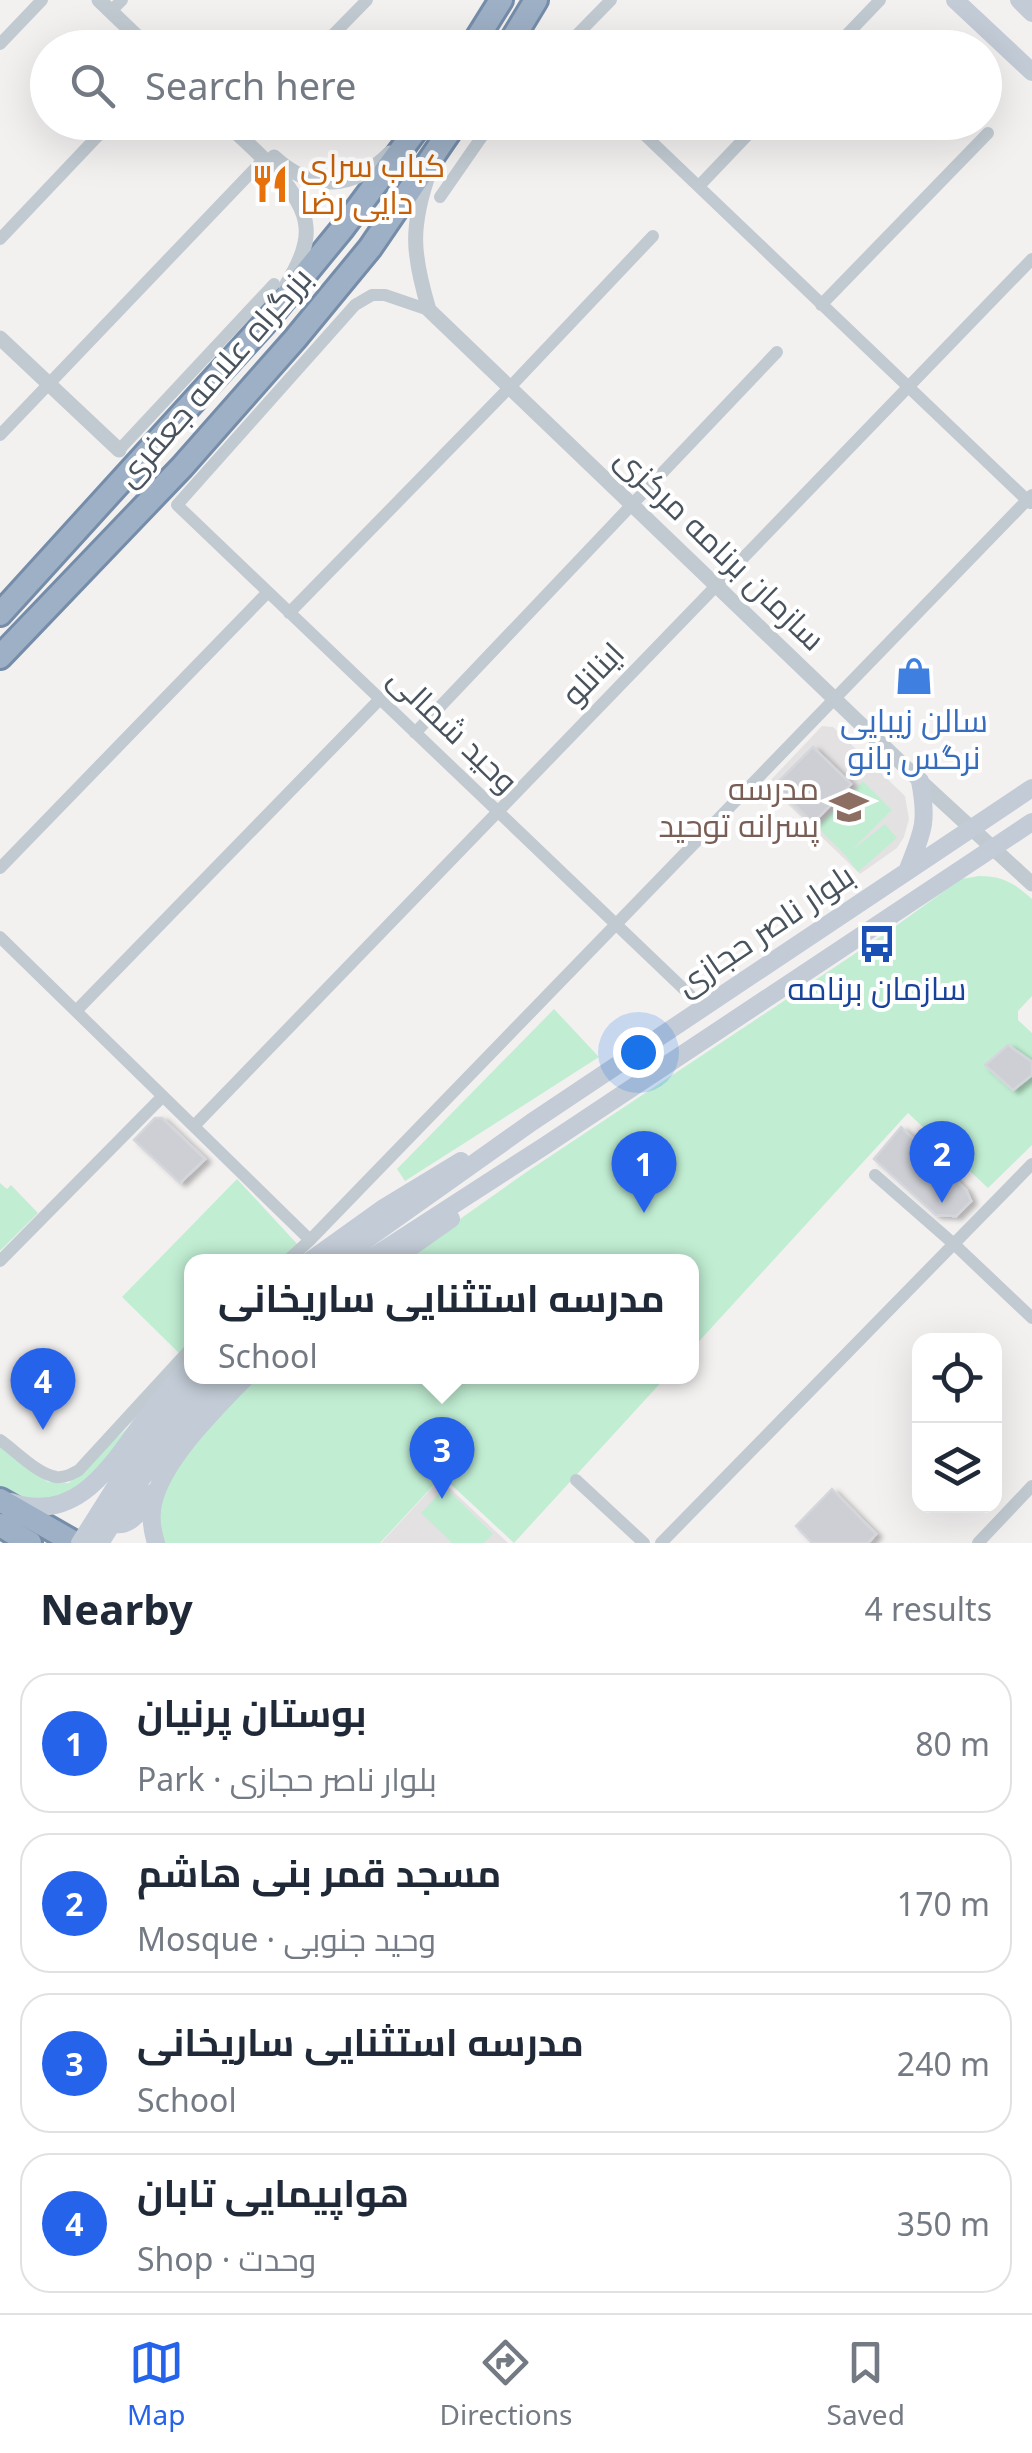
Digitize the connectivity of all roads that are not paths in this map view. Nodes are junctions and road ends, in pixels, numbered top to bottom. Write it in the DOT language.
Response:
graph roads {
  1 [pos="42,0"];
  2 [pos="367,0"];
  3 [pos="502,0"];
  4 [pos="536,0"];
  5 [pos="610,0"];
  6 [pos="880,0"];
  7 [pos="955,0"];
  8 [pos="1019,0"];
  9 [pos="110,4"];
  10 [pos="1032,13"];
  11 [pos="133,30"];
  12 [pos="338,30"];
  13 [pos="483,30"];
  14 [pos="518,30"];
  15 [pos="581,30"];
  16 [pos="851,30"];
  17 [pos="987,30"];
  18 [pos="0,44"];
  19 [pos="1002,44"];
  20 [pos="1032,72"];
  21 [pos="95,140"];
  22 [pos="244,140"];
  23 [pos="257,140"];
  24 [pos="404,140"];
  25 [pos="409,140"];
  26 [pos="444,140"];
  27 [pos="480,140"];
  28 [pos="650,140"];
  29 [pos="743,140"];
  30 [pos="981,140"];
  31 [pos="438,150"];
  32 [pos="264,158"];
  33 [pos="699,186"];
  34 [pos="440,197"];
  35 [pos="652,236"];
  36 [pos="0,239"];
  37 [pos="1032,260"];
  38 [pos="274,284"];
  39 [pos="821,305"];
  40 [pos="429,310"];
  41 [pos="264,324"];
  42 [pos="0,338"];
  43 [pos="777,352"];
  44 [pos="48,385"];
  45 [pos="510,387"];
  46 [pos="908,388"];
  47 [pos="0,435"];
  48 [pos="119,450"];
  49 [pos="1030,500"];
  50 [pos="101,501"];
  51 [pos="634,504"];
  52 [pos="717,585"];
  53 [pos="268,592"];
  54 [pos="0,594"];
  55 [pos="47,610"];
  56 [pos="290,612"];
  57 [pos="0,614"];
  58 [pos="0,657"];
  59 [pos="0,668"];
  60 [pos="836,698"];
  61 [pos="380,699"];
  62 [pos="415,733"];
  63 [pos="920,781"];
  64 [pos="1032,788"];
  65 [pos="498,812"];
  66 [pos="1032,822"];
  67 [pos="972,827"];
  68 [pos="993,847"];
  69 [pos="0,868"];
  70 [pos="908,870"];
  71 [pos="1032,884"];
  72 [pos="616,924"];
  73 [pos="1,941"];
  74 [pos="690,995"];
  75 [pos="76,1011"];
  76 [pos="163,1096"];
  77 [pos="532,1122"];
  78 [pos="194,1126"];
  79 [pos="546,1145"];
  80 [pos="1032,1164"];
  81 [pos="875,1175"];
  82 [pos="310,1240"];
  83 [pos="955,1244"];
  84 [pos="295,1254"];
  85 [pos="320,1254"];
  86 [pos="346,1254"];
  87 [pos="376,1254"];
  88 [pos="401,1254"];
  89 [pos="0,1261"];
  90 [pos="1032,1318"];
  91 [pos="184,1356"];
  92 [pos="184,1373"];
  93 [pos="195,1384"];
  94 [pos="217,1384"];
  95 [pos="240,1384"];
  96 [pos="0,1440"];
  97 [pos="162,1480"];
  98 [pos="576,1480"];
  99 [pos="118,1482"];
  100 [pos="1032,1486"];
  101 [pos="0,1499"];
  102 [pos="0,1525"];
  103 [pos="30,1543"];
  104 [pos="78,1543"];
  105 [pos="100,1543"];
  106 [pos="156,1543"];
  107 [pos="644,1543"];
  108 [pos="661,1543"];
  109 [pos="978,1543"];
  1 -- 18 [label="street"];
  2 -- 12 [label="street"];
  3 -- 13 [label="highway"];
  4 -- 14 [label="highway"];
  5 -- 15 [label="street"];
  6 -- 16 [label="street"];
  7 -- 17 [label="main road"];
  8 -- 10 [label="main road"];
  9 -- 11 [label="street"];
  19 -- 20 [label="main road"];
  21 -- 36 [label="street"];
  22 -- 32 [label="street"];
  23 -- 24 [label="street"];
  25 -- 41 [label="highway, بزرگراه علامه جعفری"];
  26 -- 31 [label="highway, بزرگراه علامه جعفری"];
  27 -- 34 [label="street"];
  28 -- 33 [label="street"];
  29 -- 33 [label="street"];
  30 -- 39 [label="street"];
  31 -- 40 [label="street"];
  31 -- 55 [label="highway, بزرگراه علامه جعفری"];
  32 -- 41 [label="street"];
  32 -- 44 [label="street"];
  33 -- 39 [label="street"];
  35 -- 45 [label="street"];
  37 -- 46 [label="street, اینانلو"];
  38 -- 48 [label="street"];
  39 -- 46 [label="street"];
  40 -- 45 [label="street, سازمان برنامه مرکزی"];
  40 -- 53 [label="street, وحید شمالی"];
  41 -- 50 [label="highway, بزرگراه علامه جعفری"];
  42 -- 44 [label="street"];
  43 -- 51 [label="street"];
  44 -- 47 [label="street"];
  44 -- 48 [label="street"];
  45 -- 51 [label="street, سازمان برنامه مرکزی"];
  45 -- 56 [label="street"];
  46 -- 49 [label="street"];
  46 -- 52 [label="street, اینانلو"];
  49 -- 60 [label="street"];
  50 -- 54 [label="highway"];
  50 -- 57 [label="highway, بزرگراه علامه جعفری"];
  51 -- 52 [label="street, سازمان برنامه مرکزی"];
  51 -- 62 [label="street"];
  52 -- 60 [label="street, سازمان برنامه مرکزی"];
  52 -- 65 [label="street, اینانلو"];
  53 -- 56 [label="street, وحید شمالی"];
  53 -- 69 [label="street"];
  55 -- 58 [label="highway, بزرگراه علامه جعفری"];
  55 -- 59 [label="highway"];
  56 -- 61 [label="street, وحید شمالی"];
  60 -- 63 [label="street, سازمان برنامه مرکزی"];
  60 -- 72 [label="street"];
  61 -- 62 [label="street, وحید شمالی"];
  61 -- 75 [label="street"];
  62 -- 65 [label="street, وحید شمالی"];
  63 -- 67 [label="street, سازمان برنامه مرکزی"];
  63 -- 70 [label="main road"];
  64 -- 67 [label="main road, بلوار ناصر حجازی"];
  65 -- 72 [label="street, وحید شمالی"];
  65 -- 78 [label="street, اینانلو"];
  66 -- 68 [label="main road, بلوار ناصر حجازی"];
  67 -- 68 [label="street, سازمان برنامه مرکزی"];
  67 -- 70 [label="main road, بلوار ناصر حجازی"];
  68 -- 71 [label="street, سازمان برنامه مرکزی"];
  68 -- 79 [label="main road, بلوار ناصر حجازی"];
  70 -- 77 [label="main road, بلوار ناصر حجازی"];
  72 -- 74 [label="street, وحید شمالی"];
  72 -- 82 [label="street"];
  73 -- 75 [label="street"];
  75 -- 76 [label="street"];
  76 -- 78 [label="street"];
  76 -- 89 [label="street"];
  77 -- 85 [label="main road"];
  77 -- 86 [label="main road, بلوار ناصر حجازی"];
  78 -- 82 [label="street"];
  79 -- 87 [label="main road, بلوار ناصر حجازی"];
  79 -- 88 [label="main road"];
  80 -- 83 [label="street"];
  81 -- 83 [label="street"];
  82 -- 84 [label="street"];
  83 -- 90 [label="street"];
  83 -- 108 [label="street"];
  91 -- 96 [label="street"];
  92 -- 99 [label="main road"];
  93 -- 99 [label="main road"];
  94 -- 99 [label="main road"];
  95 -- 97 [label="main road"];
  97 -- 99 [label="main road"];
  97 -- 106 [label="main road"];
  98 -- 107 [label="street"];
  99 -- 101 [label="main road"];
  99 -- 104 [label="main road, bridge"];
  99 -- 105 [label="main road, bridge"];
  100 -- 109 [label="street"];
  101 -- 104 [label="highway"];
  102 -- 103 [label="highway"];
}
